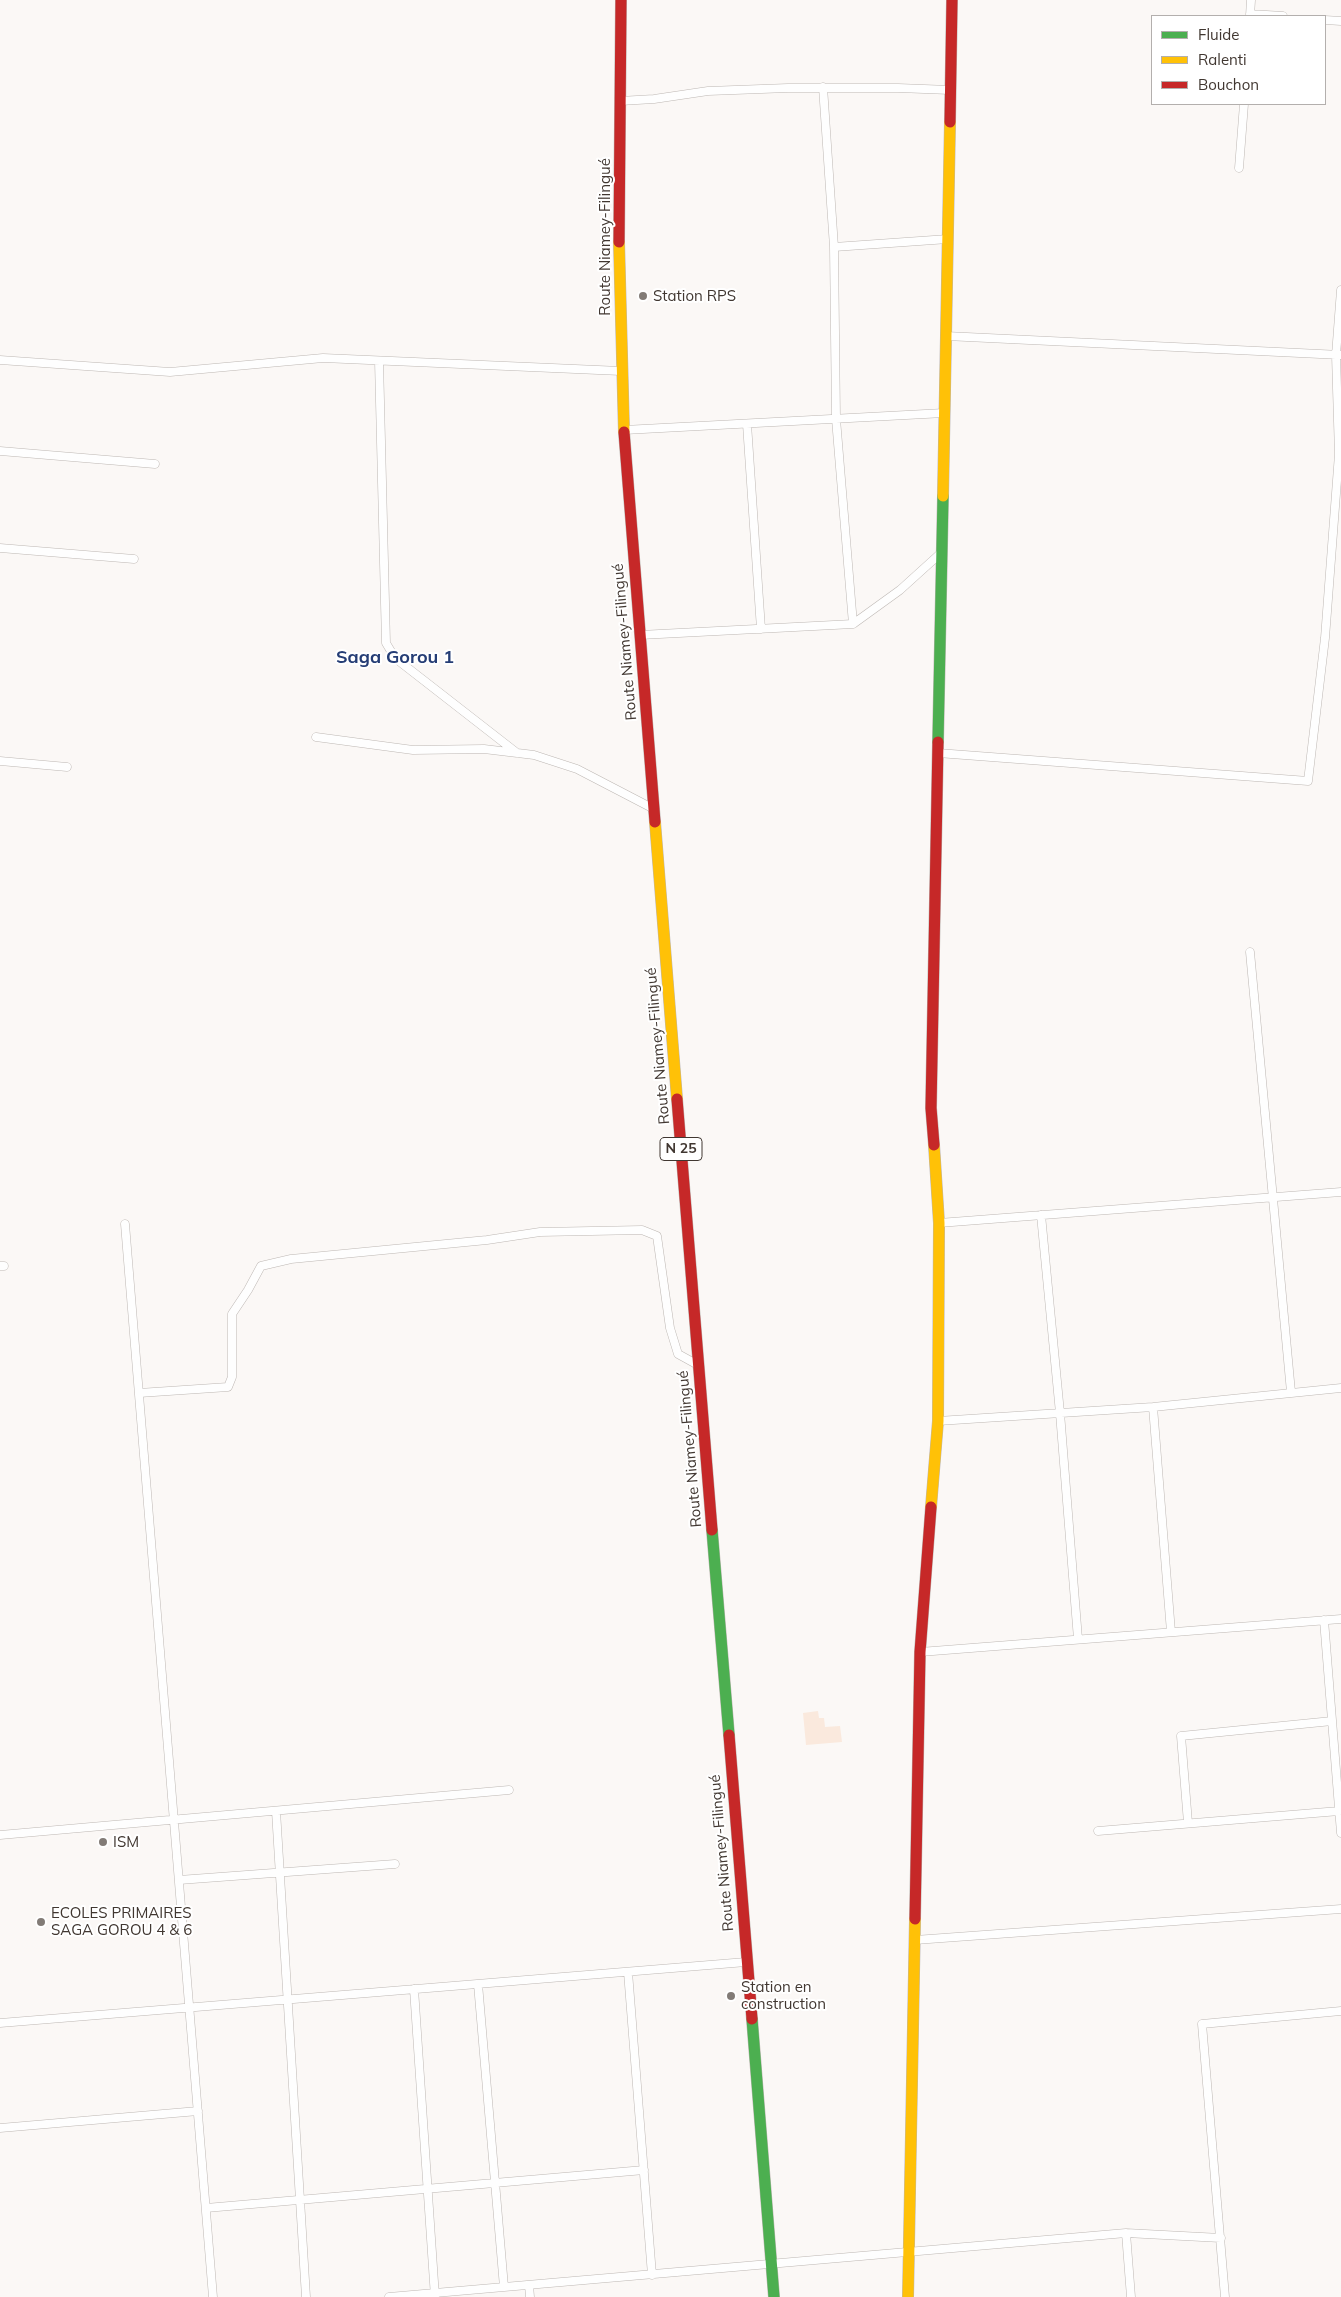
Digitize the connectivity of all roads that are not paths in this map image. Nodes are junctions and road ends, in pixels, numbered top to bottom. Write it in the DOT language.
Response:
graph roads {
  1 [pos="621,0"];
  2 [pos="952,0"];
  3 [pos="1251,0"];
  4 [pos="1250,15"];
  5 [pos="1326,20"];
  6 [pos="1341,21"];
  7 [pos="822,87"];
  8 [pos="950,90"];
  9 [pos="620,101"];
  10 [pos="1244,105"];
  11 [pos="1239,168"];
  12 [pos="948,239"];
  13 [pos="834,247"];
  14 [pos="1341,290"];
  15 [pos="946,336"];
  16 [pos="1339,355"];
  17 [pos="0,360"];
  18 [pos="379,361"];
  19 [pos="621,371"];
  20 [pos="944,414"];
  21 [pos="836,419"];
  22 [pos="747,424"];
  23 [pos="624,430"];
  24 [pos="0,451"];
  25 [pos="155,464"];
  26 [pos="0,548"];
  27 [pos="942,552"];
  28 [pos="134,559"];
  29 [pos="853,624"];
  30 [pos="760,629"];
  31 [pos="640,635"];
  32 [pos="316,737"];
  33 [pos="517,753"];
  34 [pos="938,754"];
  35 [pos="0,761"];
  36 [pos="67,766"];
  37 [pos="654,809"];
  38 [pos="1250,952"];
  39 [pos="1341,1192"];
  40 [pos="1274,1197"];
  41 [pos="1041,1216"];
  42 [pos="125,1224"];
  43 [pos="939,1224"];
  44 [pos="698,1365"];
  45 [pos="1341,1388"];
  46 [pos="1291,1392"];
  47 [pos="139,1393"];
  48 [pos="1153,1407"];
  49 [pos="1060,1413"];
  50 [pos="938,1421"];
  51 [pos="1341,1619"];
  52 [pos="1324,1620"];
  53 [pos="1171,1632"];
  54 [pos="1078,1640"];
  55 [pos="920,1652"];
  56 [pos="1332,1721"];
  57 [pos="510,1790"];
  58 [pos="276,1810"];
  59 [pos="1339,1811"];
  60 [pos="174,1820"];
  61 [pos="1188,1823"];
  62 [pos="1098,1831"];
  63 [pos="1341,1833"];
  64 [pos="0,1835"];
  65 [pos="395,1864"];
  66 [pos="279,1872"];
  67 [pos="179,1880"];
  68 [pos="1341,1909"];
  69 [pos="915,1940"];
  70 [pos="746,1962"];
  71 [pos="628,1972"];
  72 [pos="478,1984"];
  73 [pos="414,1990"];
  74 [pos="287,2000"];
  75 [pos="189,2008"];
  76 [pos="1341,2011"];
  77 [pos="0,2023"];
  78 [pos="198,2111"];
  79 [pos="0,2128"];
  80 [pos="644,2170"];
  81 [pos="495,2183"];
  82 [pos="428,2189"];
  83 [pos="300,2200"];
  84 [pos="206,2208"];
  85 [pos="1126,2233"];
  86 [pos="1221,2238"];
  87 [pos="909,2250"];
  88 [pos="771,2265"];
  89 [pos="652,2275"];
  90 [pos="529,2285"];
  91 [pos="504,2287"];
  92 [pos="435,2295"];
  93 [pos="213,2297"];
  94 [pos="306,2297"];
  95 [pos="389,2297"];
  96 [pos="530,2297"];
  97 [pos="774,2297"];
  98 [pos="908,2297"];
  99 [pos="1132,2297"];
  100 [pos="1225,2297"];
  1 -- 9 [label="street, Route Niamey-Filingué / N 25"];
  2 -- 8 [label="street"];
  3 -- 4 [label="street"];
  5 -- 6 [label="street"];
  7 -- 8 [label="street"];
  7 -- 9 [label="street"];
  7 -- 13 [label="street"];
  8 -- 12 [label="street"];
  9 -- 19 [label="street, Route Niamey-Filingué / N 25"];
  10 -- 11 [label="street"];
  12 -- 13 [label="street"];
  12 -- 15 [label="street"];
  13 -- 21 [label="street"];
  14 -- 16 [label="street"];
  15 -- 16 [label="street"];
  15 -- 20 [label="street"];
  16 -- 34 [label="street"];
  17 -- 18 [label="street"];
  18 -- 19 [label="street"];
  18 -- 33 [label="street"];
  19 -- 23 [label="street, Route Niamey-Filingué / N 25"];
  20 -- 21 [label="street"];
  20 -- 27 [label="street"];
  21 -- 22 [label="street"];
  21 -- 29 [label="street"];
  22 -- 23 [label="street"];
  22 -- 30 [label="street"];
  23 -- 31 [label="street, Route Niamey-Filingué / N 25"];
  24 -- 25 [label="street"];
  26 -- 28 [label="street"];
  27 -- 29 [label="street"];
  27 -- 34 [label="street"];
  29 -- 30 [label="street"];
  30 -- 31 [label="street"];
  31 -- 37 [label="street, Route Niamey-Filingué / N 25"];
  32 -- 33 [label="street"];
  33 -- 37 [label="street"];
  34 -- 43 [label="street"];
  35 -- 36 [label="street"];
  37 -- 44 [label="street, Route Niamey-Filingué / N 25"];
  38 -- 40 [label="street"];
  39 -- 40 [label="street"];
  40 -- 41 [label="street"];
  40 -- 46 [label="street"];
  41 -- 43 [label="street"];
  41 -- 49 [label="street"];
  42 -- 47 [label="street"];
  43 -- 50 [label="street"];
  44 -- 47 [label="street"];
  44 -- 70 [label="street, Route Niamey-Filingué / N 25"];
  45 -- 46 [label="street"];
  46 -- 48 [label="street"];
  47 -- 60 [label="street"];
  48 -- 49 [label="street"];
  48 -- 53 [label="street"];
  49 -- 50 [label="street"];
  49 -- 54 [label="street"];
  50 -- 55 [label="street"];
  51 -- 52 [label="street"];
  52 -- 53 [label="street"];
  52 -- 56 [label="street"];
  53 -- 54 [label="street"];
  54 -- 55 [label="street"];
  55 -- 69 [label="street"];
  56 -- 59 [label="street"];
  56 -- 61 [label="street"];
  57 -- 58 [label="street"];
  58 -- 60 [label="street"];
  58 -- 66 [label="street"];
  59 -- 61 [label="street"];
  59 -- 63 [label="street"];
  60 -- 64 [label="street"];
  60 -- 67 [label="street"];
  61 -- 62 [label="street"];
  65 -- 66 [label="street"];
  66 -- 67 [label="street"];
  66 -- 74 [label="street"];
  67 -- 75 [label="street"];
  68 -- 69 [label="street"];
  69 -- 87 [label="street"];
  70 -- 71 [label="street"];
  70 -- 88 [label="street, Route Niamey-Filingué / N 25"];
  71 -- 72 [label="street"];
  71 -- 80 [label="street"];
  72 -- 73 [label="street"];
  72 -- 81 [label="street"];
  73 -- 74 [label="street"];
  73 -- 82 [label="street"];
  74 -- 75 [label="street"];
  74 -- 83 [label="street"];
  75 -- 77 [label="street"];
  75 -- 78 [label="street"];
  76 -- 86 [label="street"];
  78 -- 79 [label="street"];
  78 -- 84 [label="street"];
  80 -- 81 [label="street"];
  80 -- 89 [label="street"];
  81 -- 82 [label="street"];
  81 -- 91 [label="street"];
  82 -- 83 [label="street"];
  82 -- 92 [label="street"];
  83 -- 84 [label="street"];
  83 -- 94 [label="street"];
  84 -- 93 [label="street"];
  85 -- 86 [label="street"];
  85 -- 87 [label="street"];
  85 -- 99 [label="street"];
  86 -- 100 [label="street"];
  87 -- 88 [label="street"];
  87 -- 98 [label="street"];
  88 -- 89 [label="street"];
  88 -- 97 [label="street, Route Niamey-Filingué / N 25"];
  89 -- 90 [label="street"];
  90 -- 91 [label="street"];
  90 -- 96 [label="street"];
  91 -- 92 [label="street"];
  92 -- 95 [label="street"];
}
